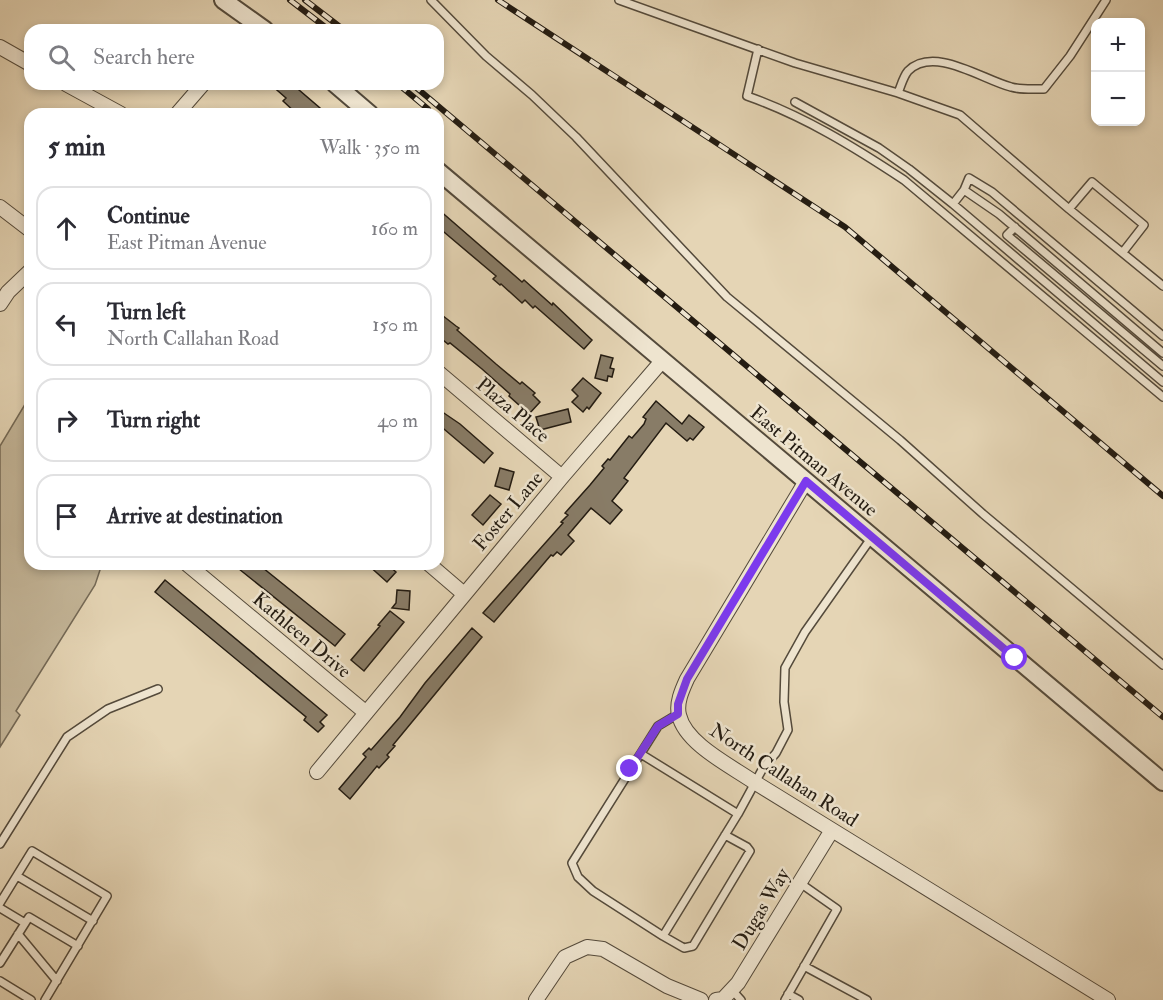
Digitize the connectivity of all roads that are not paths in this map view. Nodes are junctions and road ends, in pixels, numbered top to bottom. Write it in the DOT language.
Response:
graph roads {
  1 [pos="223,0"];
  2 [pos="431,0"];
  3 [pos="619,0"];
  4 [pos="1106,0"];
  5 [pos="252,24"];
  6 [pos="0,47"];
  7 [pos="758,49"];
  8 [pos="24,61"];
  9 [pos="77,90"];
  10 [pos="198,90"];
  11 [pos="342,90"];
  12 [pos="898,93"];
  13 [pos="795,102"];
  14 [pos="110,108"];
  15 [pos="182,108"];
  16 [pos="363,108"];
  17 [pos="444,176"];
  18 [pos="964,190"];
  19 [pos="953,204"];
  20 [pos="0,207"];
  21 [pos="1069,209"];
  22 [pos="24,225"];
  23 [pos="1015,227"];
  24 [pos="1122,252"];
  25 [pos="24,277"];
  26 [pos="1163,286"];
  27 [pos="0,304"];
  28 [pos="1163,336"];
  29 [pos="1163,353"];
  30 [pos="662,362"];
  31 [pos="1163,366"];
  32 [pos="444,377"];
  33 [pos="1163,382"];
  34 [pos="1163,397"];
  35 [pos="562,477"];
  36 [pos="806,481"];
  37 [pos="872,537"];
  38 [pos="194,570"];
  39 [pos="436,570"];
  40 [pos="464,594"];
  41 [pos="1163,664"];
  42 [pos="158,689"];
  43 [pos="364,712"];
  44 [pos="678,714"];
  45 [pos="641,754"];
  46 [pos="317,772"];
  47 [pos="1163,782"];
  48 [pos="756,783"];
  49 [pos="738,814"];
  50 [pos="832,830"];
  51 [pos="725,835"];
  52 [pos="2,841"];
  53 [pos="17,876"];
  54 [pos="800,883"];
  55 [pos="0,903"];
  56 [pos="0,908"];
  57 [pos="93,921"];
  58 [pos="25,924"];
  59 [pos="18,934"];
  60 [pos="663,936"];
  61 [pos="78,946"];
  62 [pos="0,963"];
  63 [pos="804,966"];
  64 [pos="0,981"];
  65 [pos="57,981"];
  66 [pos="737,995"];
  67 [pos="787,997"];
  68 [pos="31,1000"];
  69 [pos="45,1000"];
  70 [pos="536,1000"];
  71 [pos="701,1000"];
  72 [pos="716,1000"];
  73 [pos="800,1000"];
  74 [pos="867,1000"];
  75 [pos="1108,1000"];
  1 -- 5 [label="street"];
  2 -- 41 [label="lane"];
  3 -- 7 [label="lane"];
  4 -- 12 [label="lane"];
  6 -- 8 [label="street"];
  7 -- 12 [label="lane"];
  7 -- 34 [label="lane"];
  9 -- 14 [label="street"];
  10 -- 15 [label="street"];
  11 -- 16 [label="street"];
  12 -- 21 [label="lane"];
  13 -- 19 [label="lane"];
  17 -- 30 [label="street, East Pitman Avenue"];
  18 -- 19 [label="lane"];
  18 -- 23 [label="lane"];
  18 -- 28 [label="lane"];
  19 -- 33 [label="lane"];
  20 -- 22 [label="street"];
  21 -- 24 [label="lane"];
  21 -- 24 [label="lane"];
  23 -- 29 [label="lane"];
  23 -- 31 [label="lane"];
  24 -- 26 [label="lane"];
  25 -- 27 [label="street"];
  30 -- 35 [label="street, Foster Lane"];
  30 -- 36 [label="street, East Pitman Avenue"];
  32 -- 35 [label="street, Plaza Place"];
  35 -- 40 [label="street, Foster Lane"];
  36 -- 37 [label="street, East Pitman Avenue"];
  36 -- 44 [label="street"];
  37 -- 47 [label="street, East Pitman Avenue"];
  37 -- 48 [label="lane"];
  38 -- 43 [label="street, Kathleen Drive"];
  39 -- 40 [label="street"];
  40 -- 43 [label="street, Foster Lane"];
  42 -- 52 [label="lane"];
  43 -- 46 [label="street, Foster Lane"];
  44 -- 45 [label="lane"];
  44 -- 48 [label="street, North Callahan Road"];
  45 -- 49 [label="lane"];
  45 -- 60 [label="lane"];
  48 -- 49 [label="lane"];
  48 -- 50 [label="street, North Callahan Road"];
  49 -- 51 [label="lane"];
  50 -- 54 [label="street, Dugas Way"];
  50 -- 75 [label="street, North Callahan Road"];
  51 -- 60 [label="lane"];
  51 -- 60 [label="lane"];
  53 -- 55 [label="lane"];
  53 -- 57 [label="lane"];
  53 -- 57 [label="lane"];
  54 -- 63 [label="lane"];
  54 -- 66 [label="street, Dugas Way"];
  56 -- 58 [label="lane"];
  57 -- 61 [label="lane"];
  58 -- 59 [label="lane"];
  58 -- 61 [label="lane"];
  59 -- 62 [label="lane"];
  59 -- 65 [label="lane"];
  61 -- 65 [label="lane"];
  63 -- 67 [label="lane"];
  63 -- 74 [label="lane"];
  64 -- 68 [label="lane"];
  65 -- 69 [label="lane"];
  66 -- 72 [label="street, Dugas Way"];
  67 -- 73 [label="lane"];
  70 -- 71 [label="street"];
}
